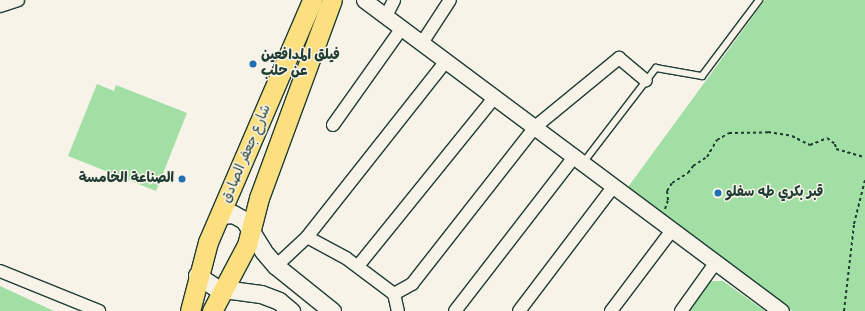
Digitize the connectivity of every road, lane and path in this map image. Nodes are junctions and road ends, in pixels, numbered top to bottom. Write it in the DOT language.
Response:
graph roads {
  1 [pos="18,0"];
  2 [pos="312,0"];
  3 [pos="332,0"];
  4 [pos="364,0"];
  5 [pos="394,0"];
  6 [pos="450,0"];
  7 [pos="759,0"];
  8 [pos="0,6"];
  9 [pos="386,16"];
  10 [pos="402,28"];
  11 [pos="422,43"];
  12 [pos="446,61"];
  13 [pos="646,81"];
  14 [pos="495,97"];
  15 [pos="333,126"];
  16 [pos="534,127"];
  17 [pos="865,156"];
  18 [pos="579,160"];
  19 [pos="865,180"];
  20 [pos="614,186"];
  21 [pos="221,215"];
  22 [pos="658,219"];
  23 [pos="251,229"];
  24 [pos="672,230"];
  25 [pos="307,237"];
  26 [pos="716,262"];
  27 [pos="276,266"];
  28 [pos="358,266"];
  29 [pos="0,271"];
  30 [pos="198,275"];
  31 [pos="223,289"];
  32 [pos="394,294"];
  33 [pos="99,311"];
  34 [pos="190,311"];
  35 [pos="212,311"];
  36 [pos="291,311"];
  37 [pos="332,311"];
  38 [pos="398,311"];
  39 [pos="455,311"];
  40 [pos="518,311"];
  41 [pos="611,311"];
  42 [pos="681,311"];
  43 [pos="781,311"];
  44 [pos="844,311"];
  1 -- 8 [label="street"];
  2 -- 21 [label="main road, شارع جعفر الصادق"];
  3 -- 23 [label="main road, شارع جعفر الصادق"];
  4 -- 9 [label="street"];
  5 -- 9 [label="street"];
  6 -- 11 [label="street"];
  7 -- 13 [label="lane"];
  9 -- 10 [label="street"];
  10 -- 11 [label="street"];
  10 -- 15 [label="street"];
  11 -- 12 [label="street"];
  12 -- 14 [label="street"];
  12 -- 25 [label="street"];
  13 -- 16 [label="street"];
  13 -- 18 [label="lane"];
  14 -- 16 [label="street"];
  14 -- 28 [label="street"];
  16 -- 18 [label="street"];
  16 -- 32 [label="street"];
  17 -- 22 [label="path"];
  18 -- 20 [label="street"];
  18 -- 39 [label="street"];
  19 -- 44 [label="path"];
  20 -- 22 [label="street"];
  20 -- 40 [label="street"];
  21 -- 23 [label="main road"];
  21 -- 30 [label="main road, شارع جعفر الصادق"];
  22 -- 24 [label="street"];
  23 -- 27 [label="main road"];
  23 -- 31 [label="main road, شارع جعفر الصادق"];
  24 -- 26 [label="street"];
  24 -- 41 [label="street"];
  25 -- 27 [label="street"];
  25 -- 28 [label="street"];
  26 -- 42 [label="street"];
  26 -- 43 [label="street"];
  27 -- 37 [label="main road"];
  28 -- 32 [label="street"];
  29 -- 33 [label="street"];
  30 -- 31 [label="main road"];
  30 -- 34 [label="main road, شارع جعفر الصادق"];
  31 -- 35 [label="main road, شارع جعفر الصادق"];
  31 -- 36 [label="main road"];
  32 -- 38 [label="street"];
}
